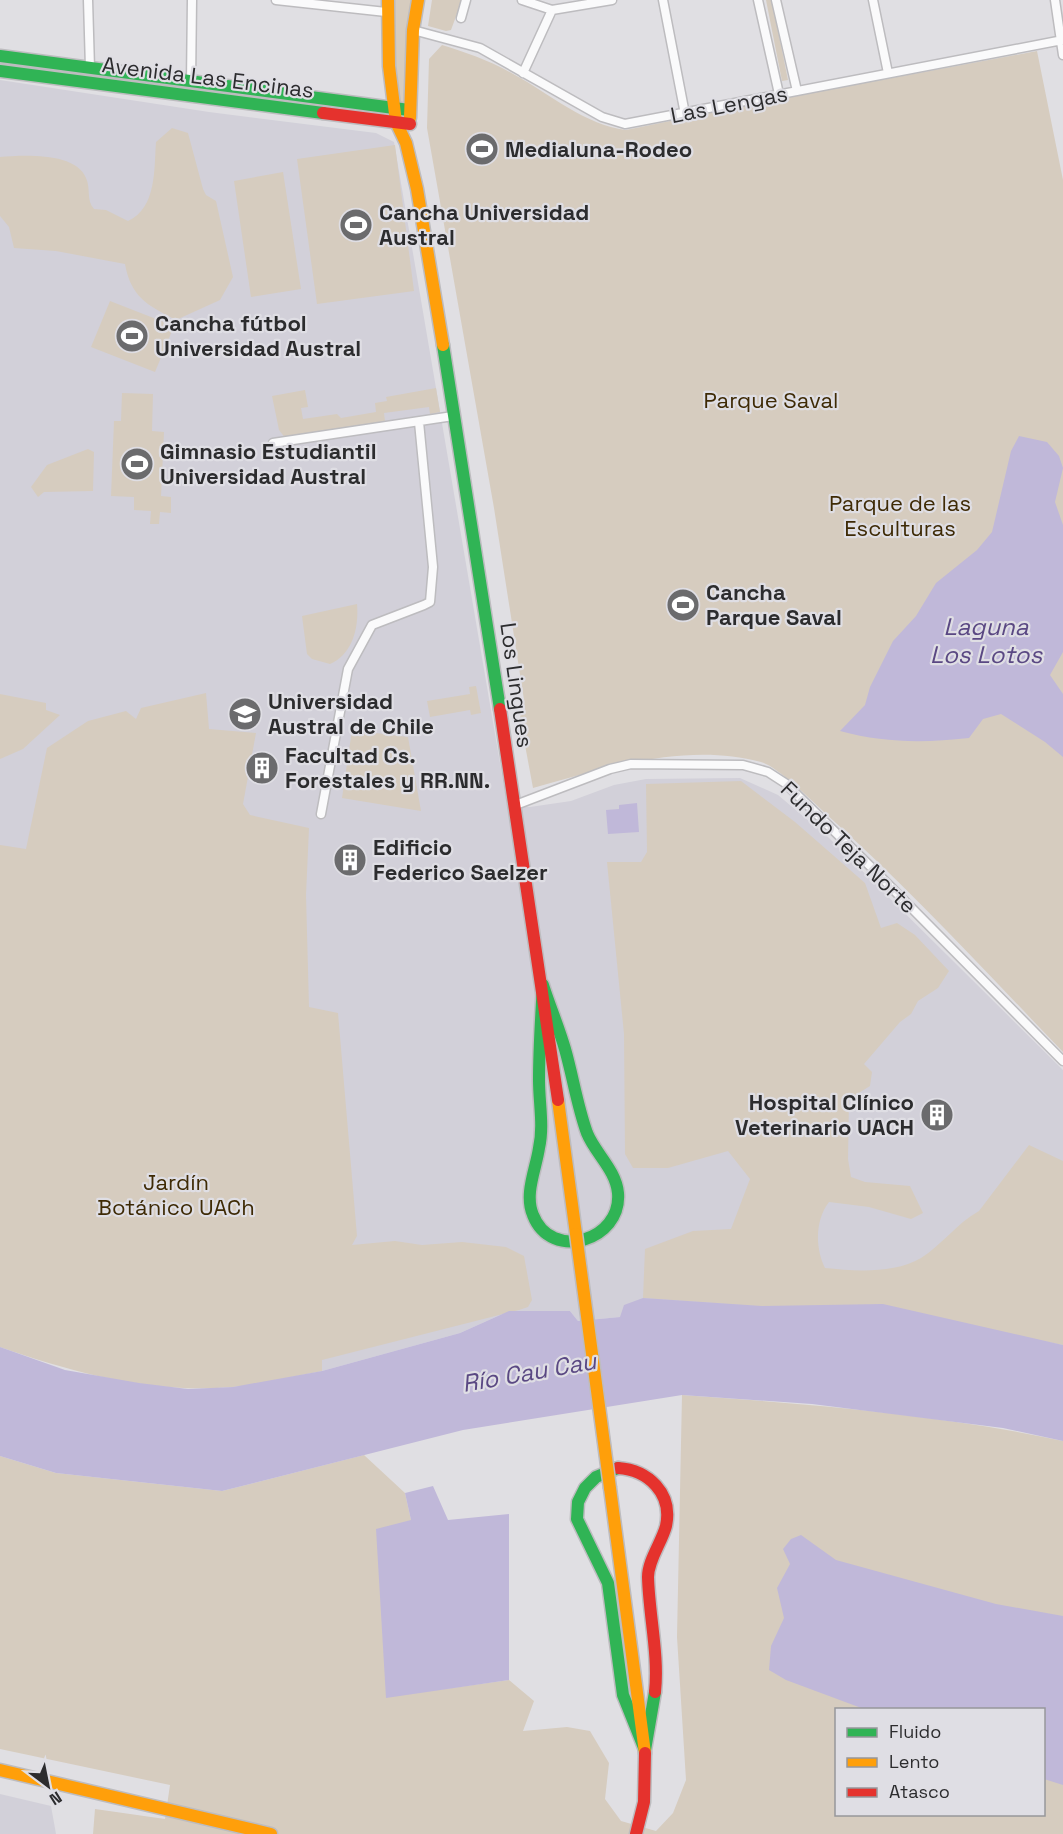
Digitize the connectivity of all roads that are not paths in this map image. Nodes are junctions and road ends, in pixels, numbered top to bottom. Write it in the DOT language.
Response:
graph roads {
  1 [pos="88,0"];
  2 [pos="192,0"];
  3 [pos="276,0"];
  4 [pos="418,0"];
  5 [pos="466,0"];
  6 [pos="522,0"];
  7 [pos="612,0"];
  8 [pos="663,0"];
  9 [pos="758,0"];
  10 [pos="776,0"];
  11 [pos="873,0"];
  12 [pos="1055,0"];
  13 [pos="291,1"];
  14 [pos="387,6"];
  15 [pos="552,10"];
  16 [pos="461,18"];
  17 [pos="413,30"];
  18 [pos="1062,40"];
  19 [pos="0,56"];
  20 [pos="1063,56"];
  21 [pos="90,68"];
  22 [pos="0,71"];
  23 [pos="523,73"];
  24 [pos="888,73"];
  25 [pos="189,82"];
  26 [pos="797,91"];
  27 [pos="779,94"];
  28 [pos="186,95"];
  29 [pos="409,110"];
  30 [pos="393,111"];
  31 [pos="685,114"];
  32 [pos="410,124"];
  33 [pos="406,143"];
  34 [pos="453,416"];
  35 [pos="419,422"];
  36 [pos="273,443"];
  37 [pos="513,806"];
  38 [pos="321,814"];
  39 [pos="543,986"];
  40 [pos="1063,1061"];
  41 [pos="645,1750"];
  42 [pos="0,1770"];
  43 [pos="271,1834"];
  44 [pos="636,1834"];
  1 -- 21 [label="street"];
  2 -- 25 [label="street"];
  3 -- 13 [label="street"];
  4 -- 17 [label="main road, Los Lingues"];
  5 -- 16 [label="street"];
  6 -- 15 [label="street"];
  7 -- 15 [label="street"];
  8 -- 31 [label="street"];
  9 -- 27 [label="street"];
  10 -- 26 [label="street"];
  11 -- 24 [label="street"];
  12 -- 18 [label="street"];
  13 -- 14 [label="street"];
  14 -- 30 [label="main road, Los Lingues"];
  15 -- 23 [label="street"];
  17 -- 23 [label="street, Las Lengas"];
  17 -- 29 [label="main road, Los Lingues"];
  18 -- 20 [label="street"];
  18 -- 24 [label="street, Las Lengas"];
  19 -- 21 [label="main road, Avenida Las Encinas"];
  21 -- 25 [label="main road, Avenida Las Encinas"];
  22 -- 28 [label="main road, Avenida Las Encinas"];
  23 -- 31 [label="street, Las Lengas"];
  24 -- 26 [label="street, Las Lengas"];
  25 -- 28 [label="street"];
  25 -- 30 [label="main road, Avenida Las Encinas"];
  26 -- 27 [label="street, Las Lengas"];
  27 -- 31 [label="street, Las Lengas"];
  28 -- 30 [label="main road, Avenida Las Encinas"];
  29 -- 30 [label="main road, Avenida Las Encinas"];
  29 -- 32 [label="main road, Los Lingues"];
  30 -- 32 [label="main road, Avenida Las Encinas"];
  30 -- 33 [label="main road, Los Lingues"];
  32 -- 33 [label="main road, Los Lingues"];
  33 -- 34 [label="main road, Los Lingues"];
  34 -- 35 [label="street"];
  34 -- 37 [label="main road, Los Lingues"];
  35 -- 36 [label="street"];
  35 -- 38 [label="street"];
  37 -- 39 [label="main road, Los Lingues"];
  37 -- 40 [label="street, Fundo Teja Norte"];
  39 -- 39 [label="main road"];
  39 -- 41 [label="main road, Los Lingues, bridge"];
  41 -- 41 [label="main road"];
  41 -- 44 [label="main road"];
  42 -- 43 [label="main road"];
}
